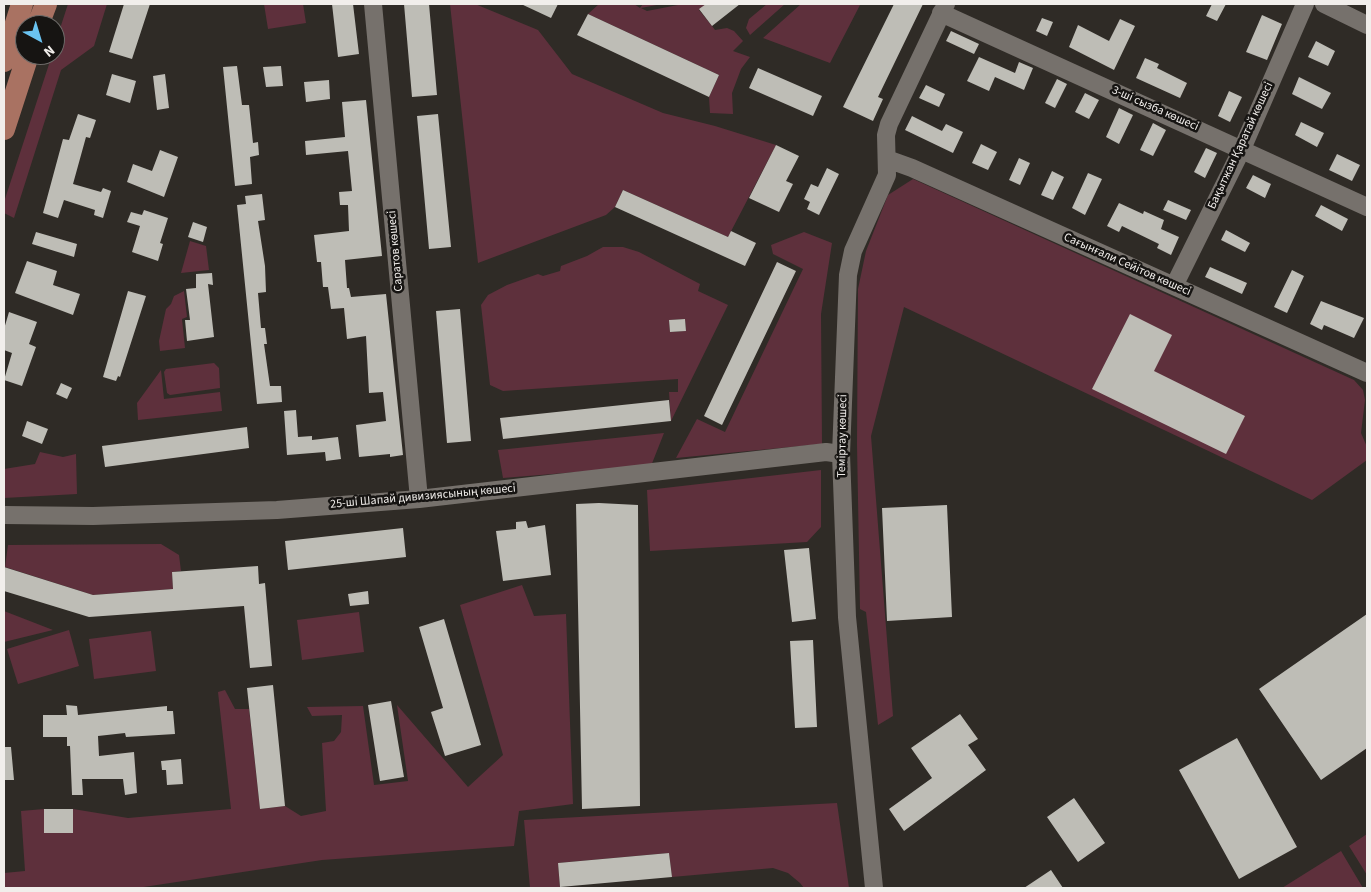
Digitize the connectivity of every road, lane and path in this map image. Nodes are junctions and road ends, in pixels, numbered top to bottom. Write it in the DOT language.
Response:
graph roads {
  1 [pos="22,4"];
  2 [pos="373,4"];
  3 [pos="1305,4"];
  4 [pos="1324,4"];
  5 [pos="943,8"];
  6 [pos="1367,24"];
  7 [pos="4,61"];
  8 [pos="25,65"];
  9 [pos="4,129"];
  10 [pos="1242,149"];
  11 [pos="887,159"];
  12 [pos="1367,207"];
  13 [pos="1174,286"];
  14 [pos="1367,373"];
  15 [pos="841,454"];
  16 [pos="419,499"];
  17 [pos="4,516"];
  18 [pos="874,888"];
  1 -- 7 [label="main road"];
  2 -- 16 [label="street, Саратов көшесі"];
  3 -- 10 [label="street, Бақытжан Қаратай көшесі"];
  4 -- 6 [label="street"];
  5 -- 10 [label="street, 3-ші сызба көшесі"];
  5 -- 11 [label="street, Теміртау көшесі"];
  8 -- 9 [label="main road"];
  10 -- 12 [label="street, 3-ші сызба көшесі"];
  10 -- 13 [label="street, Бақытжан Қаратай көшесі"];
  11 -- 13 [label="street, Сағынғали Сейітов көшесі"];
  11 -- 15 [label="street, Теміртау көшесі"];
  13 -- 14 [label="street, Сағынғали Сейітов көшесі"];
  15 -- 16 [label="street, 25-ші Шапай дивизиясының көшесі"];
  15 -- 18 [label="street, Теміртау көшесі"];
  16 -- 17 [label="street, 25-ші Шапай дивизиясының көшесі"];
}
